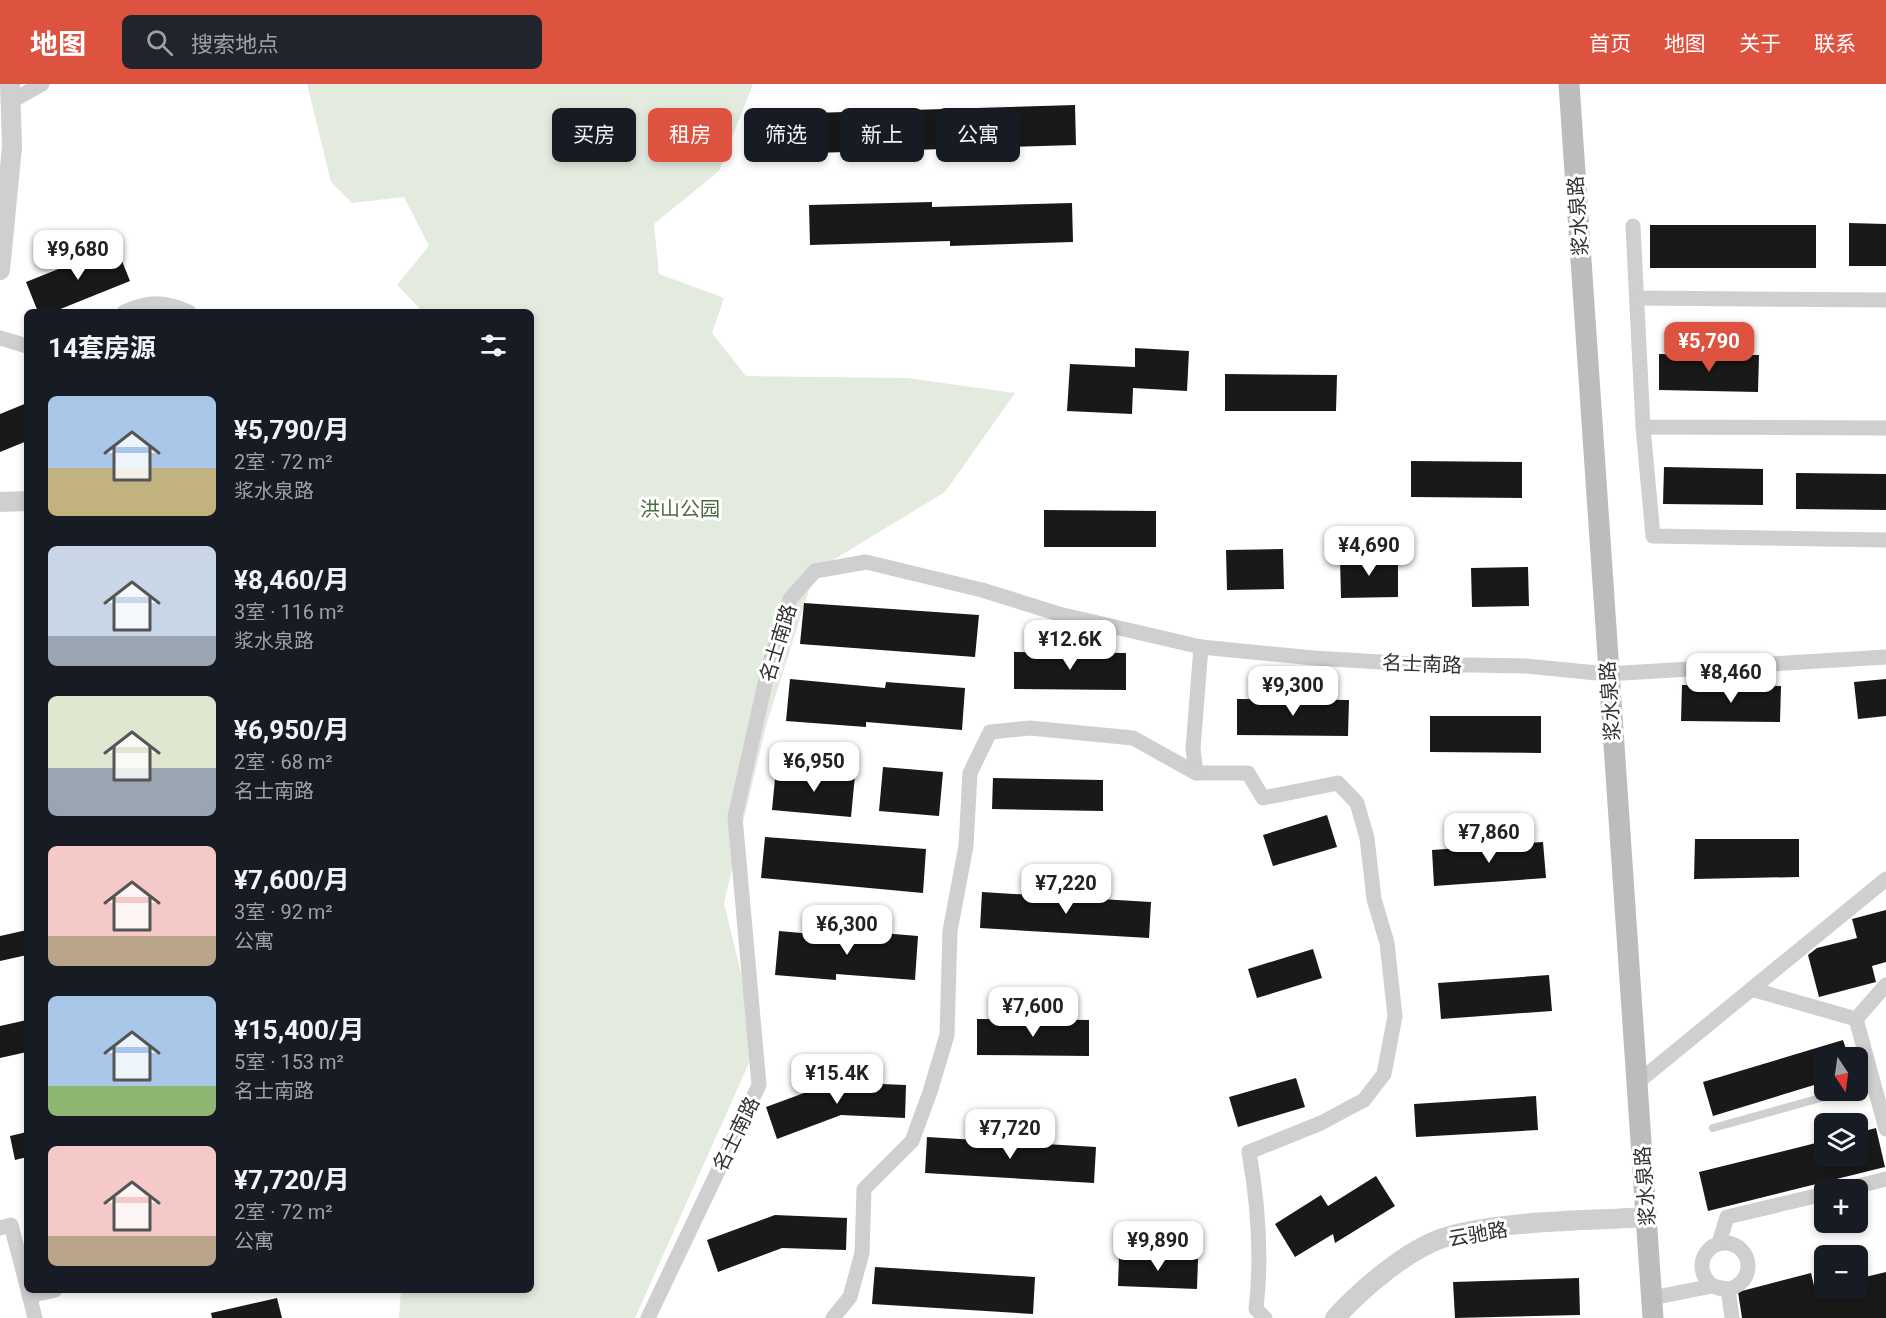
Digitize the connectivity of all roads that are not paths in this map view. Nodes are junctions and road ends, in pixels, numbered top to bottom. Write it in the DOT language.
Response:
graph roads {
  1 [pos="42,84"];
  2 [pos="1569,84"];
  3 [pos="10,93"];
  4 [pos="4,201"];
  5 [pos="1633,226"];
  6 [pos="0,270"];
  7 [pos="1637,298"];
  8 [pos="1886,300"];
  9 [pos="133,309"];
  10 [pos="182,309"];
  11 [pos="0,338"];
  12 [pos="24,345"];
  13 [pos="1643,427"];
  14 [pos="1886,428"];
  15 [pos="24,501"];
  16 [pos="0,502"];
  17 [pos="1886,540"];
  18 [pos="1201,647"];
  19 [pos="1886,657"];
  20 [pos="1608,674"];
  21 [pos="1196,773"];
  22 [pos="1886,879"];
  23 [pos="1886,985"];
  24 [pos="1751,989"];
  25 [pos="1856,1019"];
  26 [pos="1638,1082"];
  27 [pos="1874,1084"];
  28 [pos="1868,1085"];
  29 [pos="1882,1099"];
  30 [pos="1814,1100"];
  31 [pos="1713,1128"];
  32 [pos="1886,1129"];
  33 [pos="1886,1179"];
  34 [pos="1868,1184"];
  35 [pos="1814,1196"];
  36 [pos="1648,1217"];
  37 [pos="0,1228"];
  38 [pos="1719,1243"];
  39 [pos="24,1275"];
  40 [pos="1720,1287"];
  41 [pos="29,1293"];
  42 [pos="1653,1308"];
  43 [pos="35,1318"];
  44 [pos="648,1318"];
  45 [pos="833,1318"];
  46 [pos="1265,1318"];
  47 [pos="1335,1318"];
  48 [pos="1732,1318"];
  1 -- 3 [label="street"];
  2 -- 20 [label="main road, 浆水泉路"];
  3 -- 4 [label="street"];
  4 -- 6 [label="street"];
  5 -- 7 [label="street"];
  7 -- 8 [label="street"];
  7 -- 13 [label="street"];
  9 -- 10 [label="street"];
  11 -- 12 [label="street"];
  13 -- 14 [label="street"];
  13 -- 17 [label="street"];
  15 -- 16 [label="street"];
  18 -- 20 [label="street, 名士南路"];
  18 -- 21 [label="street"];
  18 -- 44 [label="street, 名士南路"];
  19 -- 20 [label="street, 名士南路"];
  20 -- 26 [label="main road, 浆水泉路"];
  21 -- 45 [label="street"];
  21 -- 46 [label="street"];
  22 -- 24 [label="street"];
  23 -- 25 [label="street"];
  24 -- 25 [label="street"];
  24 -- 26 [label="street"];
  25 -- 27 [label="street"];
  26 -- 36 [label="main road, 浆水泉路"];
  27 -- 28 [label="lane"];
  27 -- 29 [label="street"];
  29 -- 32 [label="street"];
  30 -- 31 [label="lane"];
  33 -- 34 [label="street"];
  35 -- 38 [label="street"];
  36 -- 42 [label="main road, 浆水泉路"];
  36 -- 47 [label="street, 云驰路"];
  37 -- 39 [label="street"];
  38 -- 40 [label="street"];
  38 -- 40 [label="street"];
  40 -- 42 [label="street"];
  40 -- 48 [label="street"];
  41 -- 43 [label="street"];
}
